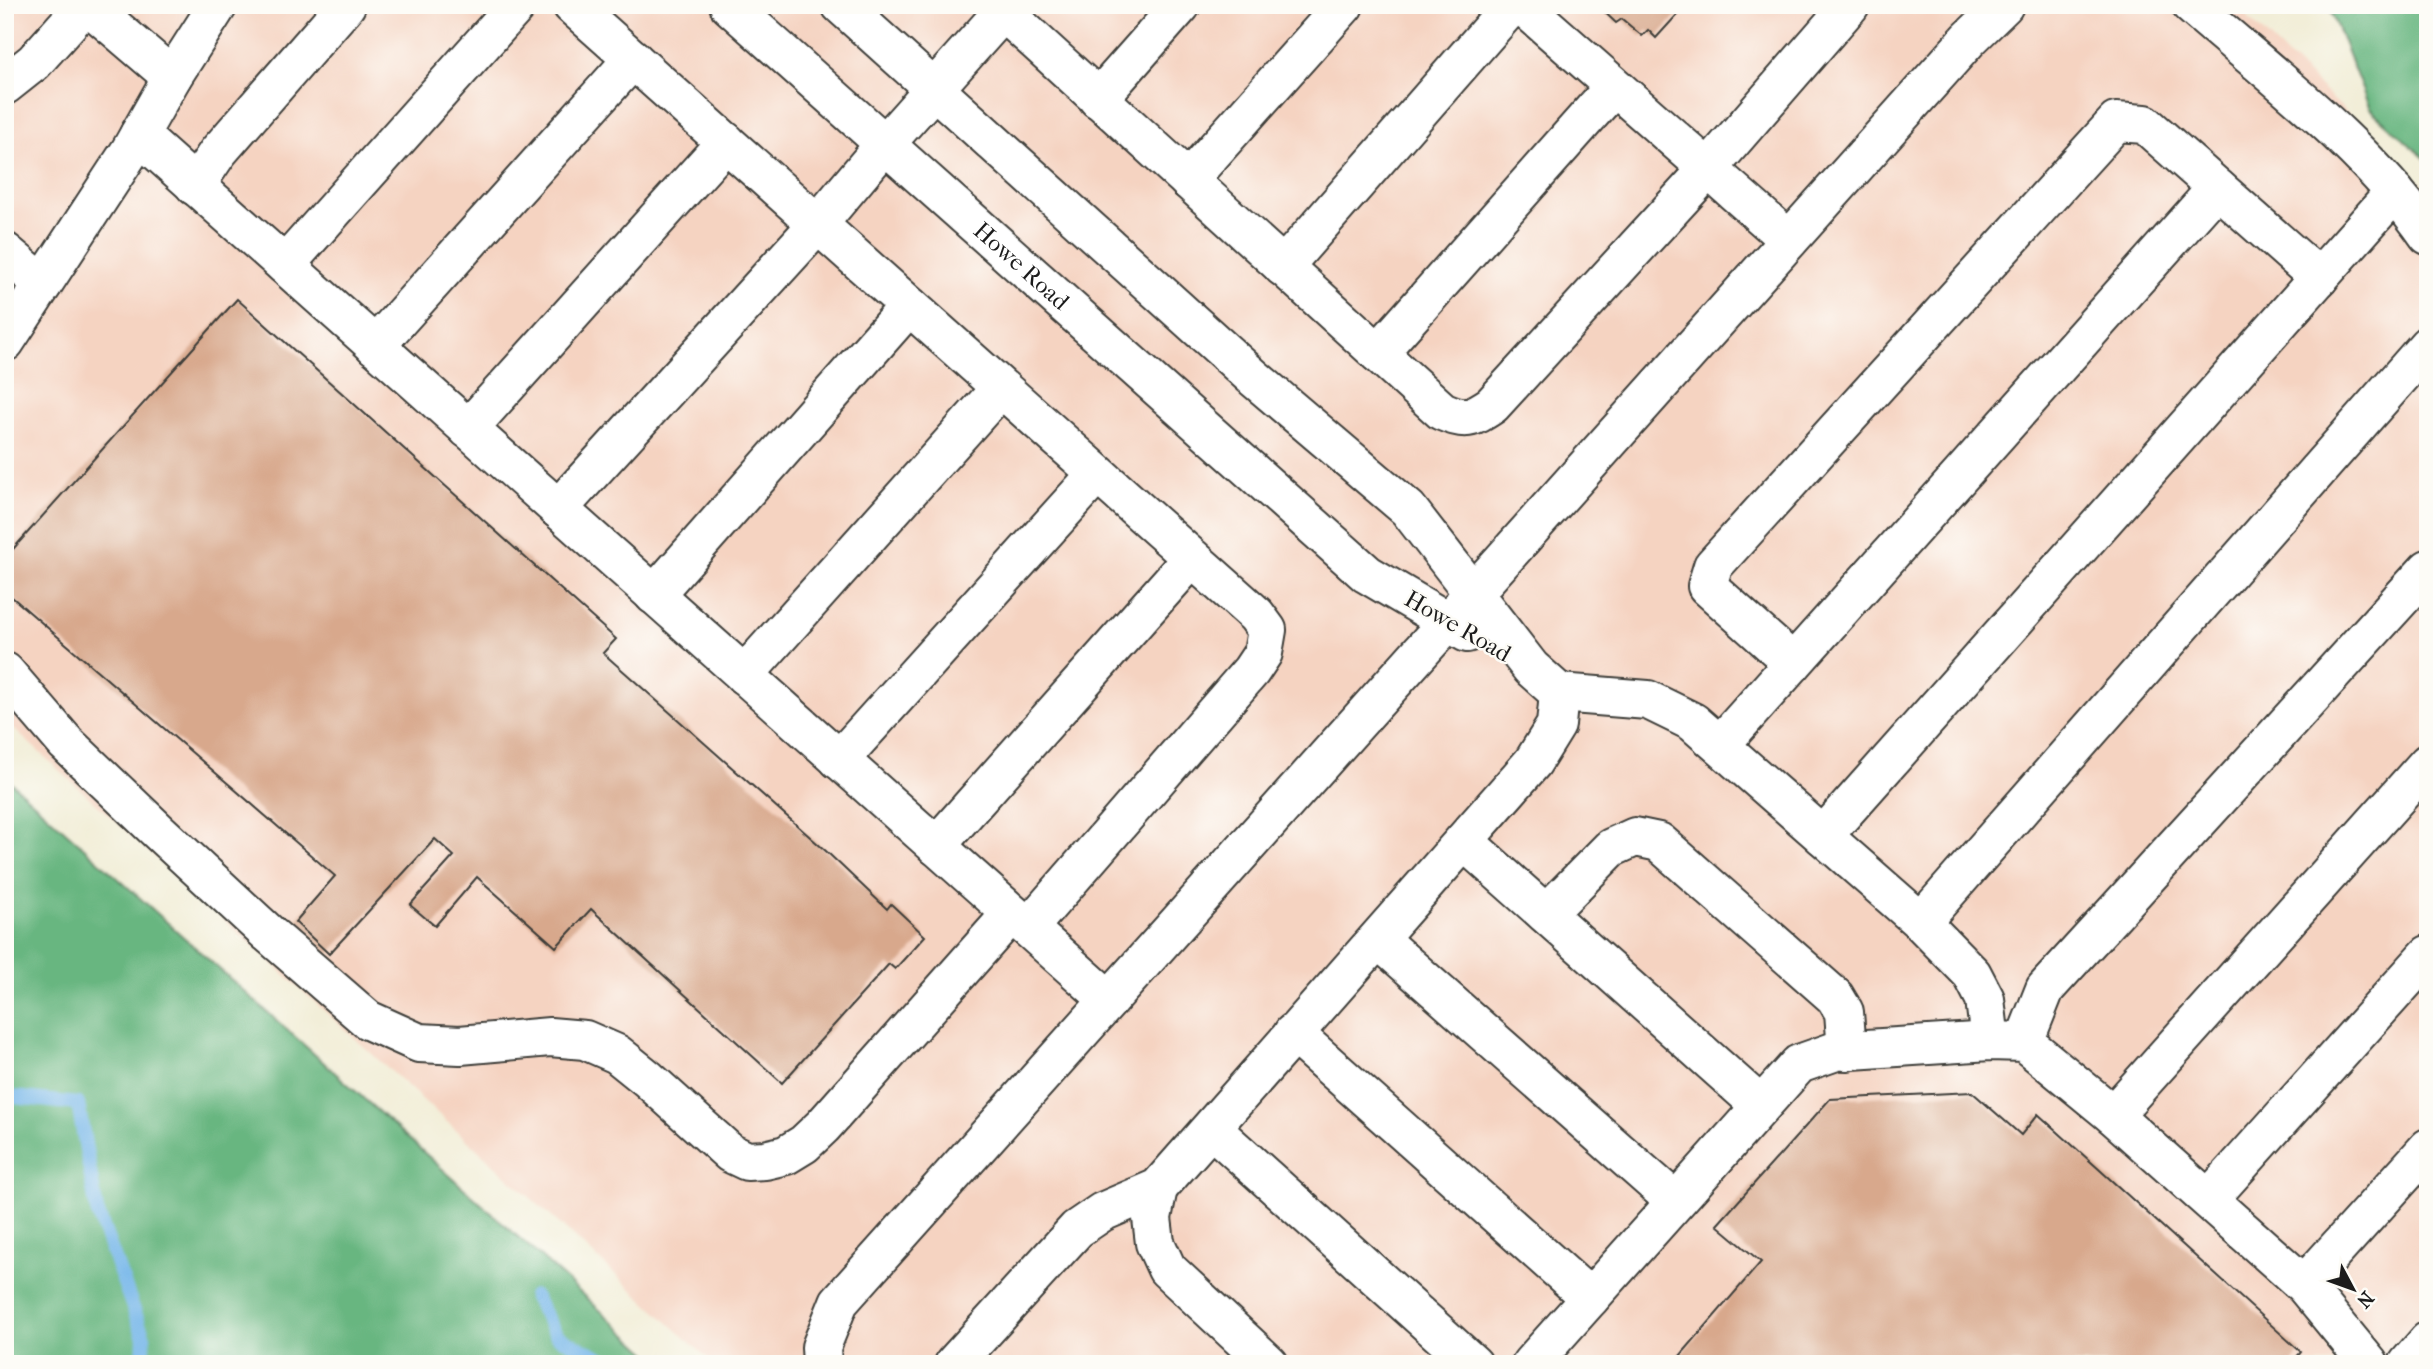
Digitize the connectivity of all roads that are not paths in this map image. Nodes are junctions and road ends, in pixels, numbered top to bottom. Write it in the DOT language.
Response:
graph roads {
  1 [pos="86,5"];
  2 [pos="218,5"];
  3 [pos="346,5"];
  4 [pos="517,5"];
  5 [pos="572,5"];
  6 [pos="729,5"];
  7 [pos="841,5"];
  8 [pos="1181,5"];
  9 [pos="1344,5"];
  10 [pos="1512,5"];
  11 [pos="1522,5"];
  12 [pos="1850,5"];
  13 [pos="2004,5"];
  14 [pos="2192,5"];
  15 [pos="1003,7"];
  16 [pos="633,59"];
  17 [pos="172,77"];
  18 [pos="5,85"];
  19 [pos="1614,87"];
  20 [pos="936,89"];
  21 [pos="1098,99"];
  22 [pos="139,135"];
  23 [pos="726,142"];
  24 [pos="885,144"];
  25 [pos="1708,169"];
  26 [pos="1188,180"];
  27 [pos="195,186"];
  28 [pos="2217,188"];
  29 [pos="2395,192"];
  30 [pos="817,225"];
  31 [pos="2428,234"];
  32 [pos="1788,240"];
  33 [pos="5,252"];
  34 [pos="285,265"];
  35 [pos="1283,267"];
  36 [pos="2319,278"];
  37 [pos="43,284"];
  38 [pos="909,306"];
  39 [pos="5,342"];
  40 [pos="2428,345"];
  41 [pos="375,346"];
  42 [pos="1378,353"];
  43 [pos="1000,389"];
  44 [pos="468,429"];
  45 [pos="1097,474"];
  46 [pos="558,509"];
  47 [pos="1192,558"];
  48 [pos="2428,569"];
  49 [pos="1471,593"];
  50 [pos="654,595"];
  51 [pos="1446,621"];
  52 [pos="1793,663"];
  53 [pos="1531,668"];
  54 [pos="5,672"];
  55 [pos="744,675"];
  56 [pos="1559,693"];
  57 [pos="1720,745"];
  58 [pos="839,760"];
  59 [pos="2428,763"];
  60 [pos="1823,836"];
  61 [pos="1464,841"];
  62 [pos="936,846"];
  63 [pos="1546,914"];
  64 [pos="1019,921"];
  65 [pos="1921,922"];
  66 [pos="1378,939"];
  67 [pos="2428,955"];
  68 [pos="1109,1000"];
  69 [pos="1293,1033"];
  70 [pos="2007,1042"];
  71 [pos="1847,1051"];
  72 [pos="1761,1107"];
  73 [pos="2113,1115"];
  74 [pos="1212,1129"];
  75 [pos="2428,1148"];
  76 [pos="1158,1188"];
  77 [pos="2209,1199"];
  78 [pos="1675,1201"];
  79 [pos="2304,1286"];
  80 [pos="1590,1298"];
  81 [pos="2428,1341"];
  82 [pos="964,1360"];
  83 [pos="822,1364"];
  84 [pos="1269,1364"];
  85 [pos="1473,1364"];
  86 [pos="1531,1364"];
  87 [pos="2369,1364"];
  88 [pos="2408,1364"];
  1 -- 17 [label="lane"];
  1 -- 18 [label="lane"];
  2 -- 17 [label="lane"];
  3 -- 27 [label="lane"];
  4 -- 34 [label="lane"];
  5 -- 16 [label="lane"];
  6 -- 24 [label="lane, Howe Road"];
  7 -- 20 [label="lane, Howe Road"];
  8 -- 21 [label="lane"];
  9 -- 26 [label="lane"];
  10 -- 35 [label="lane"];
  11 -- 19 [label="lane"];
  12 -- 25 [label="lane"];
  13 -- 32 [label="lane"];
  14 -- 29 [label="lane"];
  15 -- 20 [label="lane"];
  15 -- 21 [label="lane"];
  16 -- 23 [label="lane"];
  16 -- 41 [label="lane"];
  17 -- 22 [label="lane"];
  19 -- 25 [label="lane"];
  19 -- 42 [label="lane"];
  20 -- 24 [label="lane"];
  20 -- 49 [label="lane, Howe Road"];
  21 -- 26 [label="lane"];
  22 -- 27 [label="lane"];
  22 -- 37 [label="lane"];
  23 -- 30 [label="lane"];
  23 -- 44 [label="lane"];
  24 -- 30 [label="lane"];
  24 -- 51 [label="lane, Howe Road"];
  25 -- 32 [label="lane"];
  25 -- 42 [label="lane"];
  26 -- 35 [label="lane"];
  27 -- 34 [label="lane"];
  28 -- 36 [label="lane"];
  28 -- 52 [label="lane"];
  28 -- 52 [label="lane"];
  29 -- 31 [label="lane"];
  29 -- 36 [label="lane"];
  30 -- 38 [label="lane"];
  30 -- 46 [label="lane"];
  32 -- 49 [label="lane"];
  33 -- 37 [label="lane"];
  34 -- 41 [label="lane"];
  35 -- 42 [label="lane"];
  36 -- 60 [label="lane"];
  37 -- 39 [label="lane"];
  38 -- 43 [label="lane"];
  38 -- 50 [label="lane"];
  40 -- 65 [label="lane"];
  41 -- 44 [label="lane"];
  43 -- 45 [label="lane"];
  43 -- 55 [label="lane"];
  44 -- 46 [label="lane"];
  45 -- 47 [label="lane"];
  45 -- 58 [label="lane"];
  46 -- 50 [label="lane"];
  47 -- 62 [label="lane"];
  47 -- 64 [label="lane"];
  48 -- 70 [label="lane"];
  49 -- 51 [label="lane"];
  49 -- 53 [label="lane, Howe Road"];
  50 -- 55 [label="lane"];
  51 -- 53 [label="lane, Howe Road"];
  51 -- 68 [label="lane"];
  52 -- 57 [label="lane"];
  53 -- 56 [label="lane"];
  54 -- 64 [label="lane"];
  55 -- 58 [label="lane"];
  56 -- 57 [label="lane"];
  56 -- 61 [label="lane"];
  57 -- 60 [label="lane"];
  58 -- 62 [label="lane"];
  59 -- 73 [label="lane"];
  60 -- 65 [label="lane"];
  61 -- 63 [label="lane"];
  61 -- 66 [label="lane"];
  62 -- 64 [label="lane"];
  63 -- 71 [label="lane"];
  63 -- 72 [label="lane"];
  64 -- 68 [label="lane"];
  65 -- 70 [label="lane"];
  66 -- 69 [label="lane"];
  66 -- 78 [label="lane"];
  67 -- 77 [label="lane"];
  68 -- 83 [label="lane"];
  69 -- 74 [label="lane"];
  69 -- 80 [label="lane"];
  70 -- 71 [label="lane"];
  70 -- 73 [label="lane"];
  71 -- 72 [label="lane"];
  72 -- 78 [label="lane"];
  73 -- 77 [label="lane"];
  74 -- 76 [label="lane"];
  74 -- 85 [label="lane"];
  75 -- 79 [label="lane"];
  76 -- 82 [label="lane"];
  76 -- 84 [label="lane"];
  77 -- 79 [label="lane"];
  78 -- 80 [label="lane"];
  79 -- 87 [label="lane"];
  80 -- 86 [label="lane"];
  81 -- 88 [label="lane"];
}
